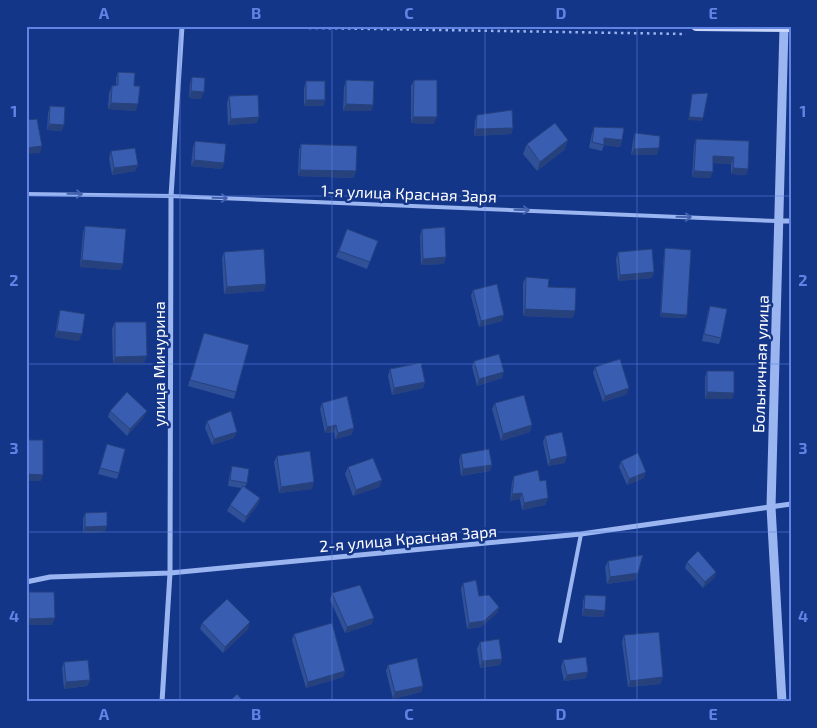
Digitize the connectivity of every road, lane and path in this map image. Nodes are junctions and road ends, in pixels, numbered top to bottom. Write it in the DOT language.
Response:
graph roads {
  1 [pos="183,26"];
  2 [pos="786,27"];
  3 [pos="695,30"];
  4 [pos="26,194"];
  5 [pos="171,196"];
  6 [pos="791,220"];
  7 [pos="780,221"];
  8 [pos="791,504"];
  9 [pos="771,507"];
  10 [pos="581,534"];
  11 [pos="170,573"];
  12 [pos="26,582"];
  13 [pos="560,641"];
  14 [pos="162,702"];
  15 [pos="782,702"];
  1 -- 3 [label="path"];
  1 -- 5 [label="street, улица Мичурина"];
  2 -- 3 [label="main road"];
  2 -- 7 [label="street, Больничная улица"];
  4 -- 5 [label="lane, 1-я улица Красная Заря, one-way"];
  5 -- 7 [label="lane, 1-я улица Красная Заря, one-way"];
  5 -- 11 [label="street, улица Мичурина"];
  6 -- 7 [label="street, 1-я улица Красная Заря"];
  7 -- 9 [label="street, Больничная улица"];
  8 -- 9 [label="street, 2-я улица Красная Заря"];
  9 -- 10 [label="street, 2-я улица Красная Заря"];
  9 -- 15 [label="street, Больничная улица"];
  10 -- 11 [label="street, 2-я улица Красная Заря"];
  10 -- 13 [label="lane"];
  11 -- 12 [label="street, 2-я улица Красная Заря"];
  11 -- 14 [label="street, улица Мичурина"];
}
